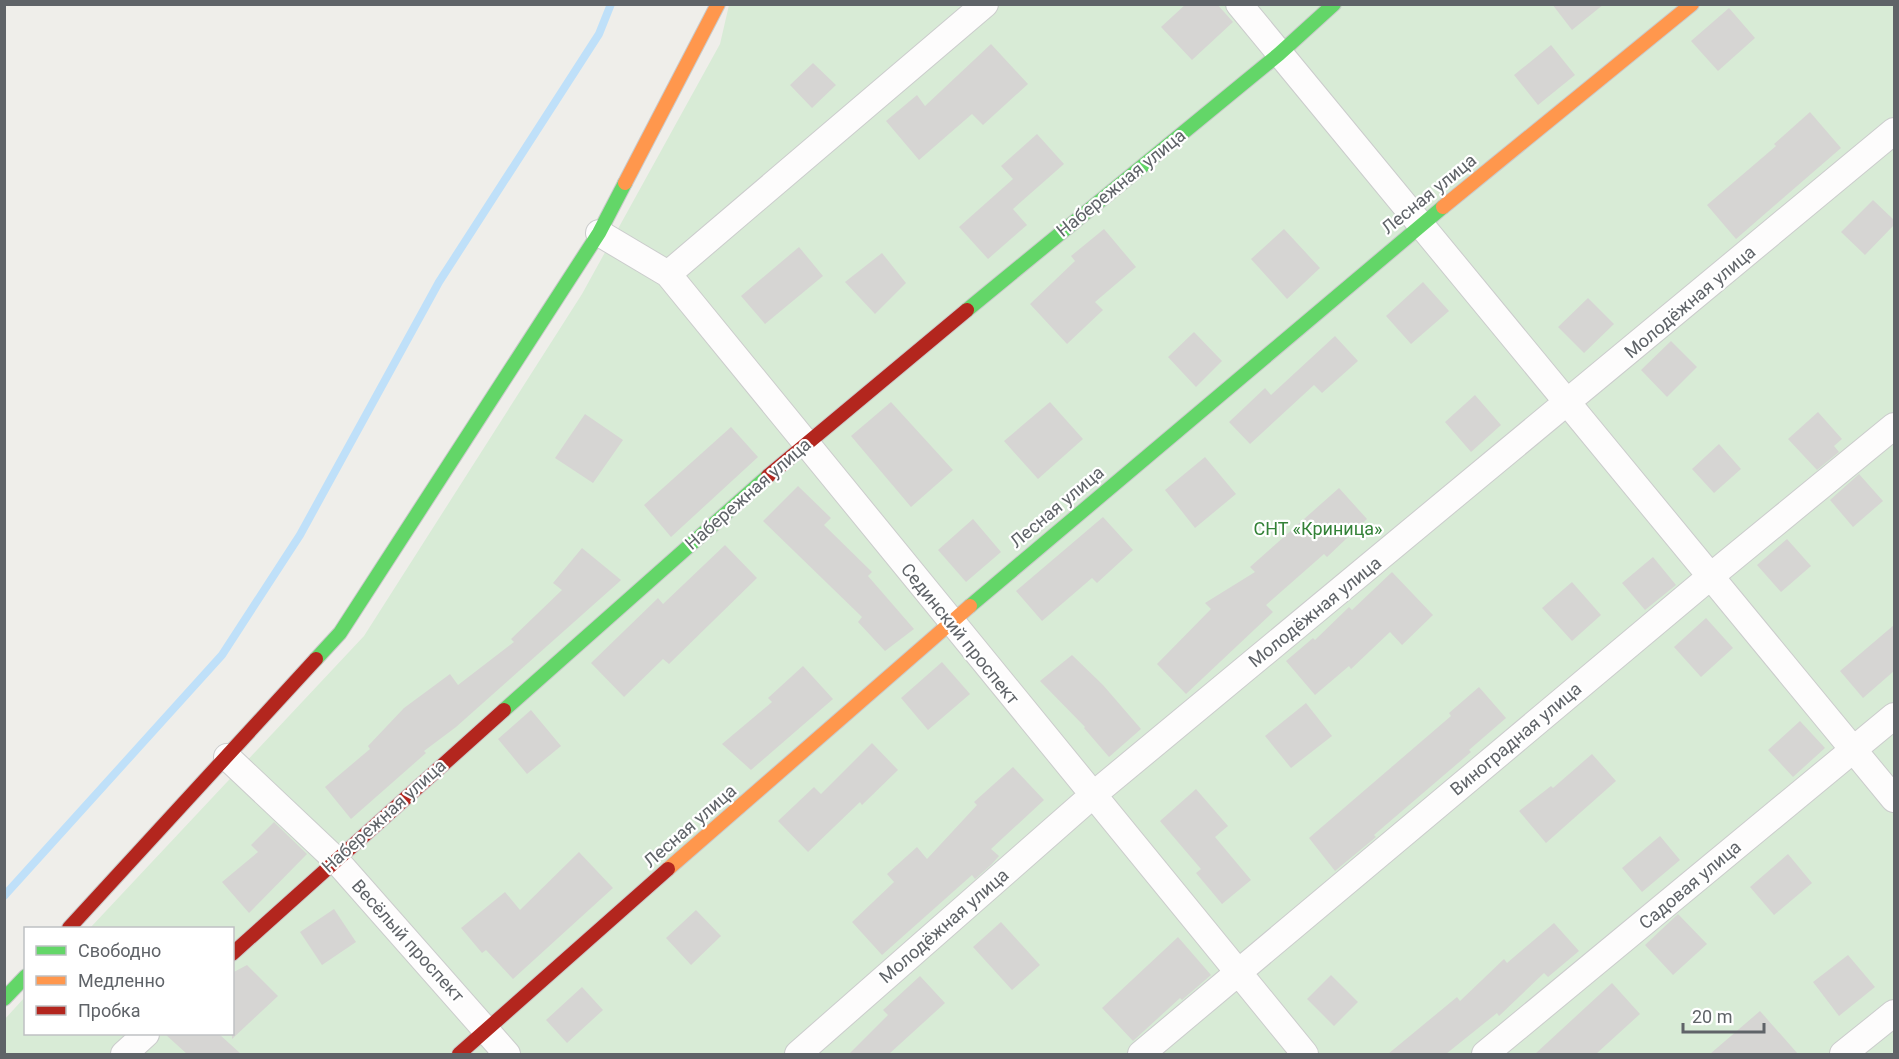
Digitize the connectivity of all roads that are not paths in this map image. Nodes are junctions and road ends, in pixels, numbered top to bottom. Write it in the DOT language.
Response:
graph roads {
  1 [pos="718,4"];
  2 [pos="986,4"];
  3 [pos="1239,4"];
  4 [pos="1334,4"];
  5 [pos="1692,4"];
  6 [pos="1279,54"];
  7 [pos="1894,131"];
  8 [pos="1420,224"];
  9 [pos="598,233"];
  10 [pos="668,274"];
  11 [pos="1569,402"];
  12 [pos="1894,426"];
  13 [pos="804,444"];
  14 [pos="1711,576"];
  15 [pos="949,621"];
  16 [pos="1894,716"];
  17 [pos="1854,749"];
  18 [pos="227,757"];
  19 [pos="1093,795"];
  20 [pos="1894,799"];
  21 [pos="335,859"];
  22 [pos="70,927"];
  23 [pos="234,952"];
  24 [pos="1238,971"];
  25 [pos="24,978"];
  26 [pos="4,999"];
  27 [pos="1894,1013"];
  28 [pos="486,1030"];
  29 [pos="145,1035"];
  30 [pos="124,1054"];
  31 [pos="459,1054"];
  32 [pos="507,1054"];
  33 [pos="798,1054"];
  34 [pos="1141,1054"];
  35 [pos="1305,1054"];
  36 [pos="1485,1054"];
  37 [pos="1843,1054"];
  1 -- 9 [label="street"];
  2 -- 10 [label="street"];
  3 -- 6 [label="street"];
  4 -- 6 [label="street, Набережная улица"];
  5 -- 8 [label="street, Лесная улица"];
  6 -- 8 [label="street"];
  6 -- 13 [label="street, Набережная улица"];
  7 -- 11 [label="street, Молодёжная улица"];
  8 -- 11 [label="street"];
  8 -- 15 [label="street, Лесная улица"];
  9 -- 10 [label="street, Сединский проспект"];
  9 -- 18 [label="street"];
  10 -- 13 [label="street, Сединский проспект"];
  11 -- 14 [label="street"];
  11 -- 19 [label="street, Молодёжная улица"];
  12 -- 14 [label="street, Виноградная улица"];
  13 -- 15 [label="street, Сединский проспект"];
  13 -- 21 [label="street, Набережная улица"];
  14 -- 17 [label="street"];
  14 -- 24 [label="street, Виноградная улица"];
  15 -- 19 [label="street, Сединский проспект"];
  15 -- 28 [label="street, Лесная улица"];
  16 -- 17 [label="street, Садовая улица"];
  17 -- 20 [label="street"];
  17 -- 36 [label="street, Садовая улица"];
  18 -- 21 [label="street, Весёлый проспект"];
  18 -- 22 [label="street"];
  19 -- 24 [label="street, Сединский проспект"];
  19 -- 33 [label="street, Молодёжная улица"];
  21 -- 23 [label="street, Набережная улица"];
  21 -- 28 [label="street, Весёлый проспект"];
  24 -- 34 [label="street, Виноградная улица"];
  24 -- 35 [label="street, Сединский проспект"];
  25 -- 26 [label="street"];
  27 -- 37 [label="street"];
  28 -- 31 [label="street, Лесная улица"];
  28 -- 32 [label="street, Весёлый проспект"];
  29 -- 30 [label="street"];
}
